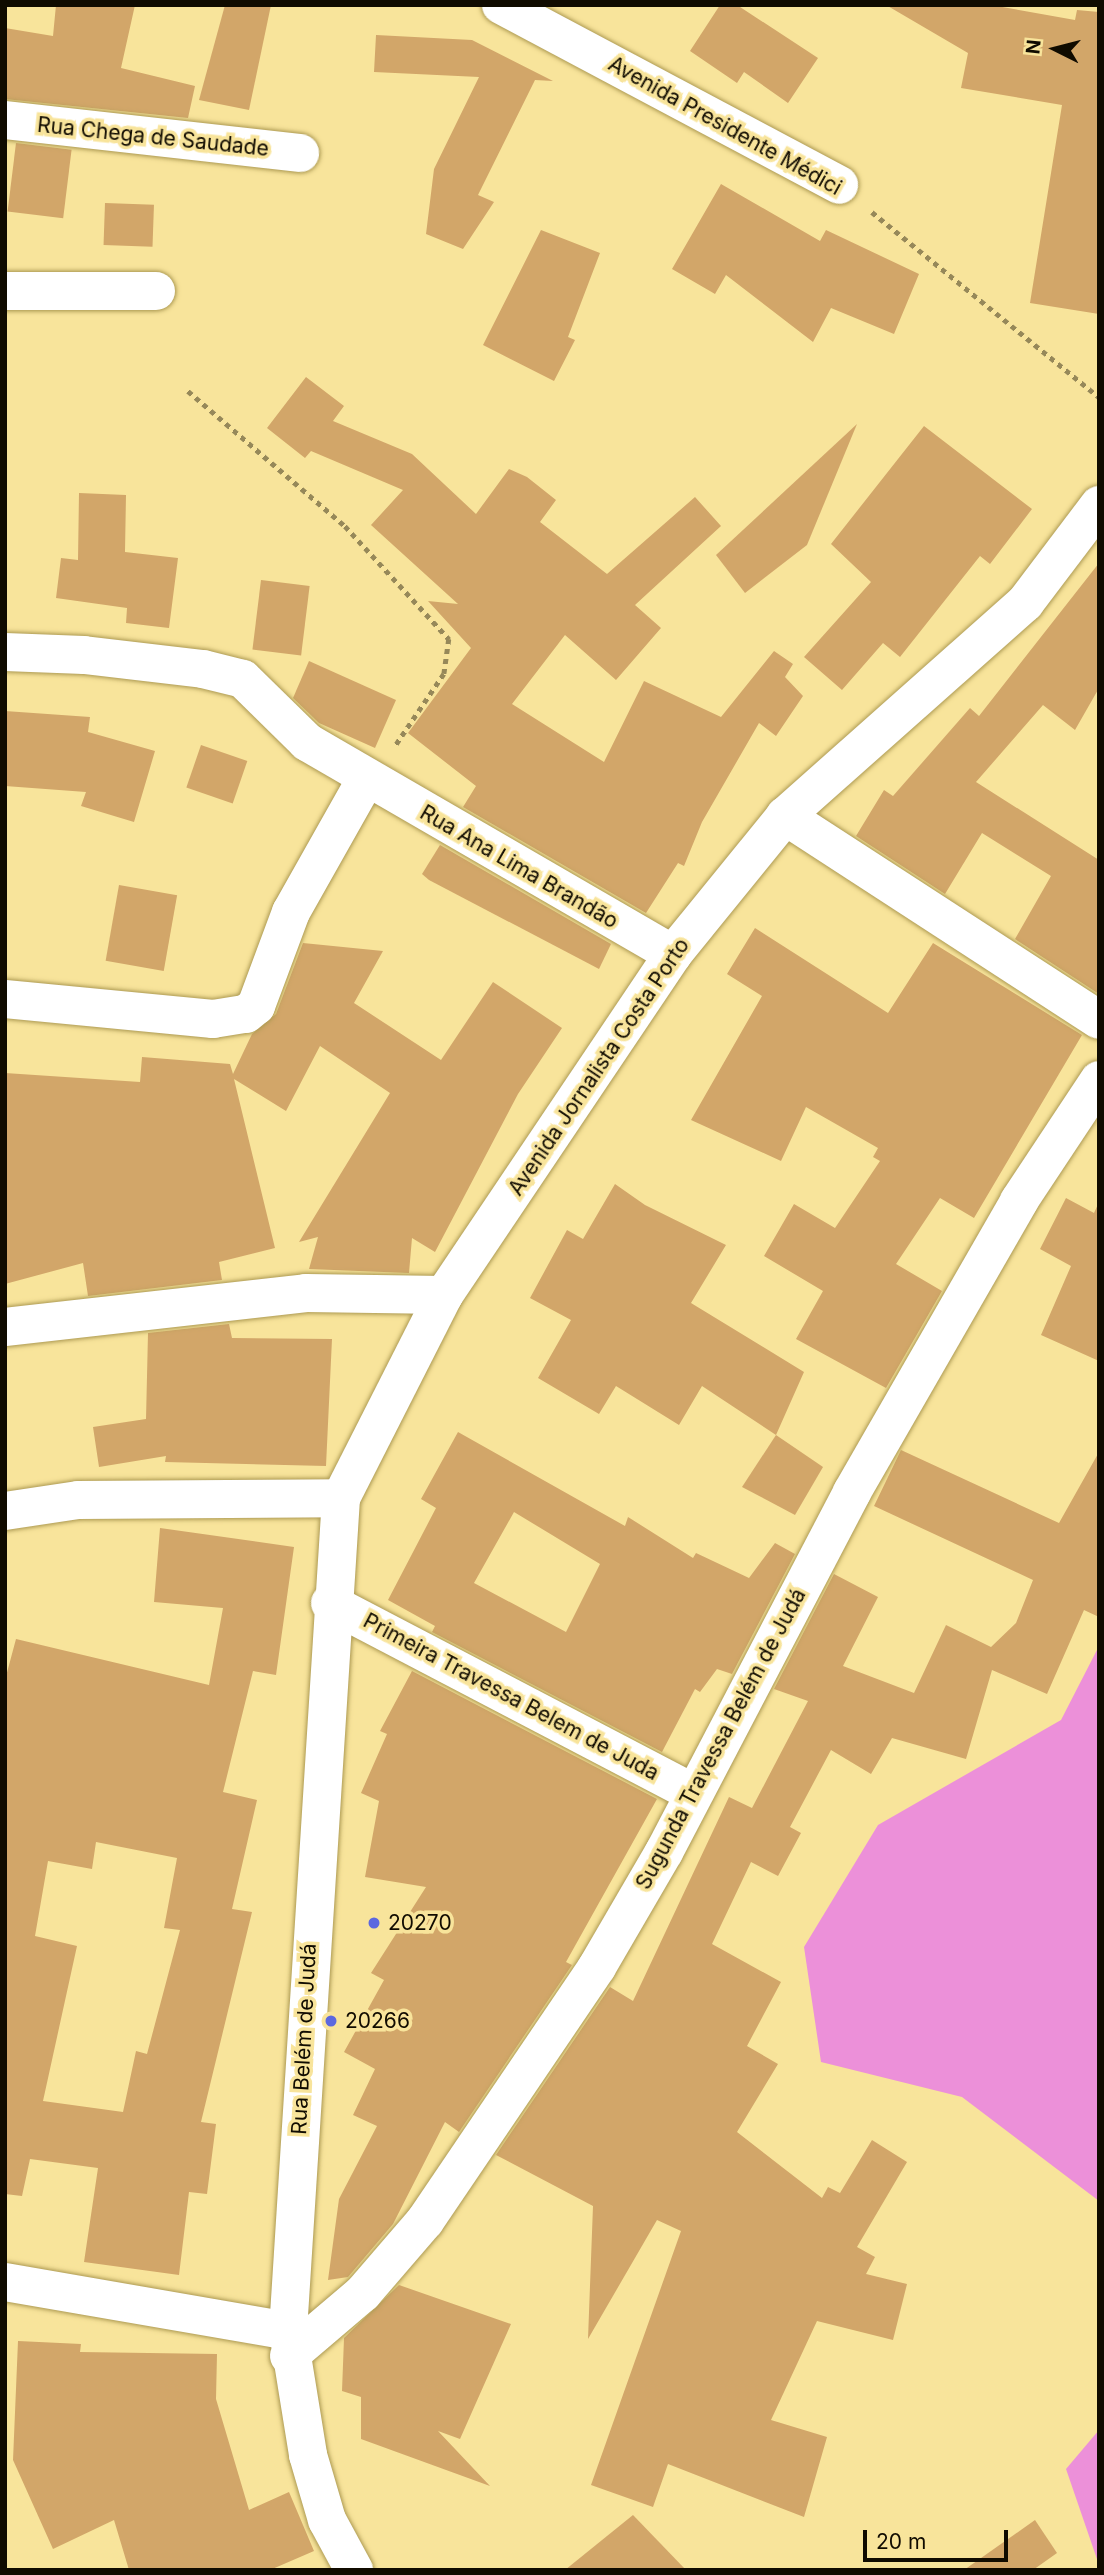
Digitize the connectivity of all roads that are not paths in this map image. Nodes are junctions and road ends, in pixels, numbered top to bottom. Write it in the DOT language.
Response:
graph roads {
  1 [pos="501,5"];
  2 [pos="5,120"];
  3 [pos="300,153"];
  4 [pos="839,185"];
  5 [pos="5,290"];
  6 [pos="156,291"];
  7 [pos="1099,505"];
  8 [pos="5,652"];
  9 [pos="366,779"];
  10 [pos="785,816"];
  11 [pos="673,954"];
  12 [pos="5,999"];
  13 [pos="1099,1020"];
  14 [pos="1099,1080"];
  15 [pos="444,1295"];
  16 [pos="5,1327"];
  17 [pos="341,1498"];
  18 [pos="5,1511"];
  19 [pos="330,1603"];
  20 [pos="691,1791"];
  21 [pos="5,2282"];
  22 [pos="288,2343"];
  23 [pos="354,2570"];
  1 -- 4 [label="street, Avenida Presidente Médici"];
  2 -- 3 [label="street, Rua Chega de Saudade"];
  5 -- 6 [label="street"];
  7 -- 10 [label="street, Avenida Jornalista Costa Porto"];
  8 -- 9 [label="street, Rua Ana Lima Brandão"];
  9 -- 11 [label="street, Rua Ana Lima Brandão"];
  9 -- 12 [label="street"];
  10 -- 11 [label="street, Avenida Jornalista Costa Porto"];
  10 -- 13 [label="street"];
  11 -- 15 [label="street, Avenida Jornalista Costa Porto"];
  14 -- 20 [label="street, Sugunda Travessa Belém de Judá"];
  15 -- 16 [label="street"];
  15 -- 17 [label="street, Avenida Jornalista Costa Porto"];
  17 -- 18 [label="street"];
  17 -- 19 [label="street, Rua Belém de Judá"];
  19 -- 20 [label="street, Primeira Travessa Belem de Juda"];
  19 -- 22 [label="street, Rua Belém de Judá"];
  20 -- 22 [label="street, Sugunda Travessa Belém de Judá"];
  21 -- 22 [label="street"];
  22 -- 23 [label="street, Rua Belém de Judá"];
}
